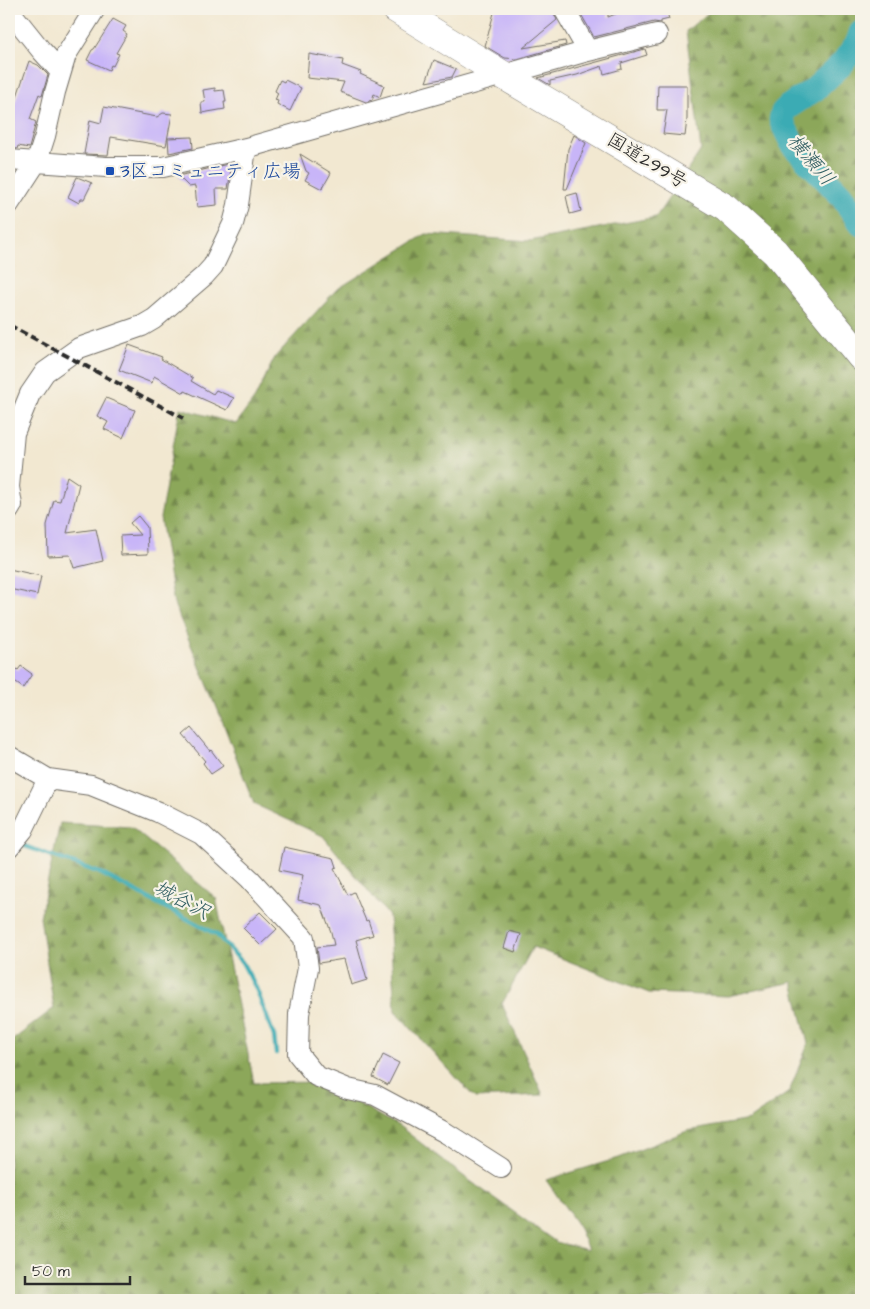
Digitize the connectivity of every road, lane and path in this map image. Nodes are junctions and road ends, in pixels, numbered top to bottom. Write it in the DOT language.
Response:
graph roads {
  1 [pos="95,9"];
  2 [pos="396,9"];
  3 [pos="564,9"];
  4 [pos="9,10"];
  5 [pos="657,34"];
  6 [pos="588,51"];
  7 [pos="61,72"];
  8 [pos="503,75"];
  9 [pos="246,148"];
  10 [pos="9,160"];
  11 [pos="37,161"];
  12 [pos="9,204"];
  13 [pos="861,357"];
  14 [pos="9,486"];
  15 [pos="9,510"];
  16 [pos="9,756"];
  17 [pos="47,782"];
  18 [pos="9,847"];
  19 [pos="500,1168"];
  1 -- 7 [label="street"];
  2 -- 8 [label="highway, 国道299号"];
  3 -- 6 [label="street"];
  4 -- 7 [label="street"];
  5 -- 6 [label="street"];
  6 -- 8 [label="street"];
  7 -- 11 [label="street"];
  8 -- 9 [label="street"];
  8 -- 13 [label="highway, 国道299号"];
  9 -- 11 [label="street"];
  9 -- 14 [label="street"];
  10 -- 11 [label="street"];
  11 -- 12 [label="street"];
  14 -- 15 [label="street"];
  16 -- 17 [label="street"];
  17 -- 18 [label="street"];
  17 -- 19 [label="street"];
}
